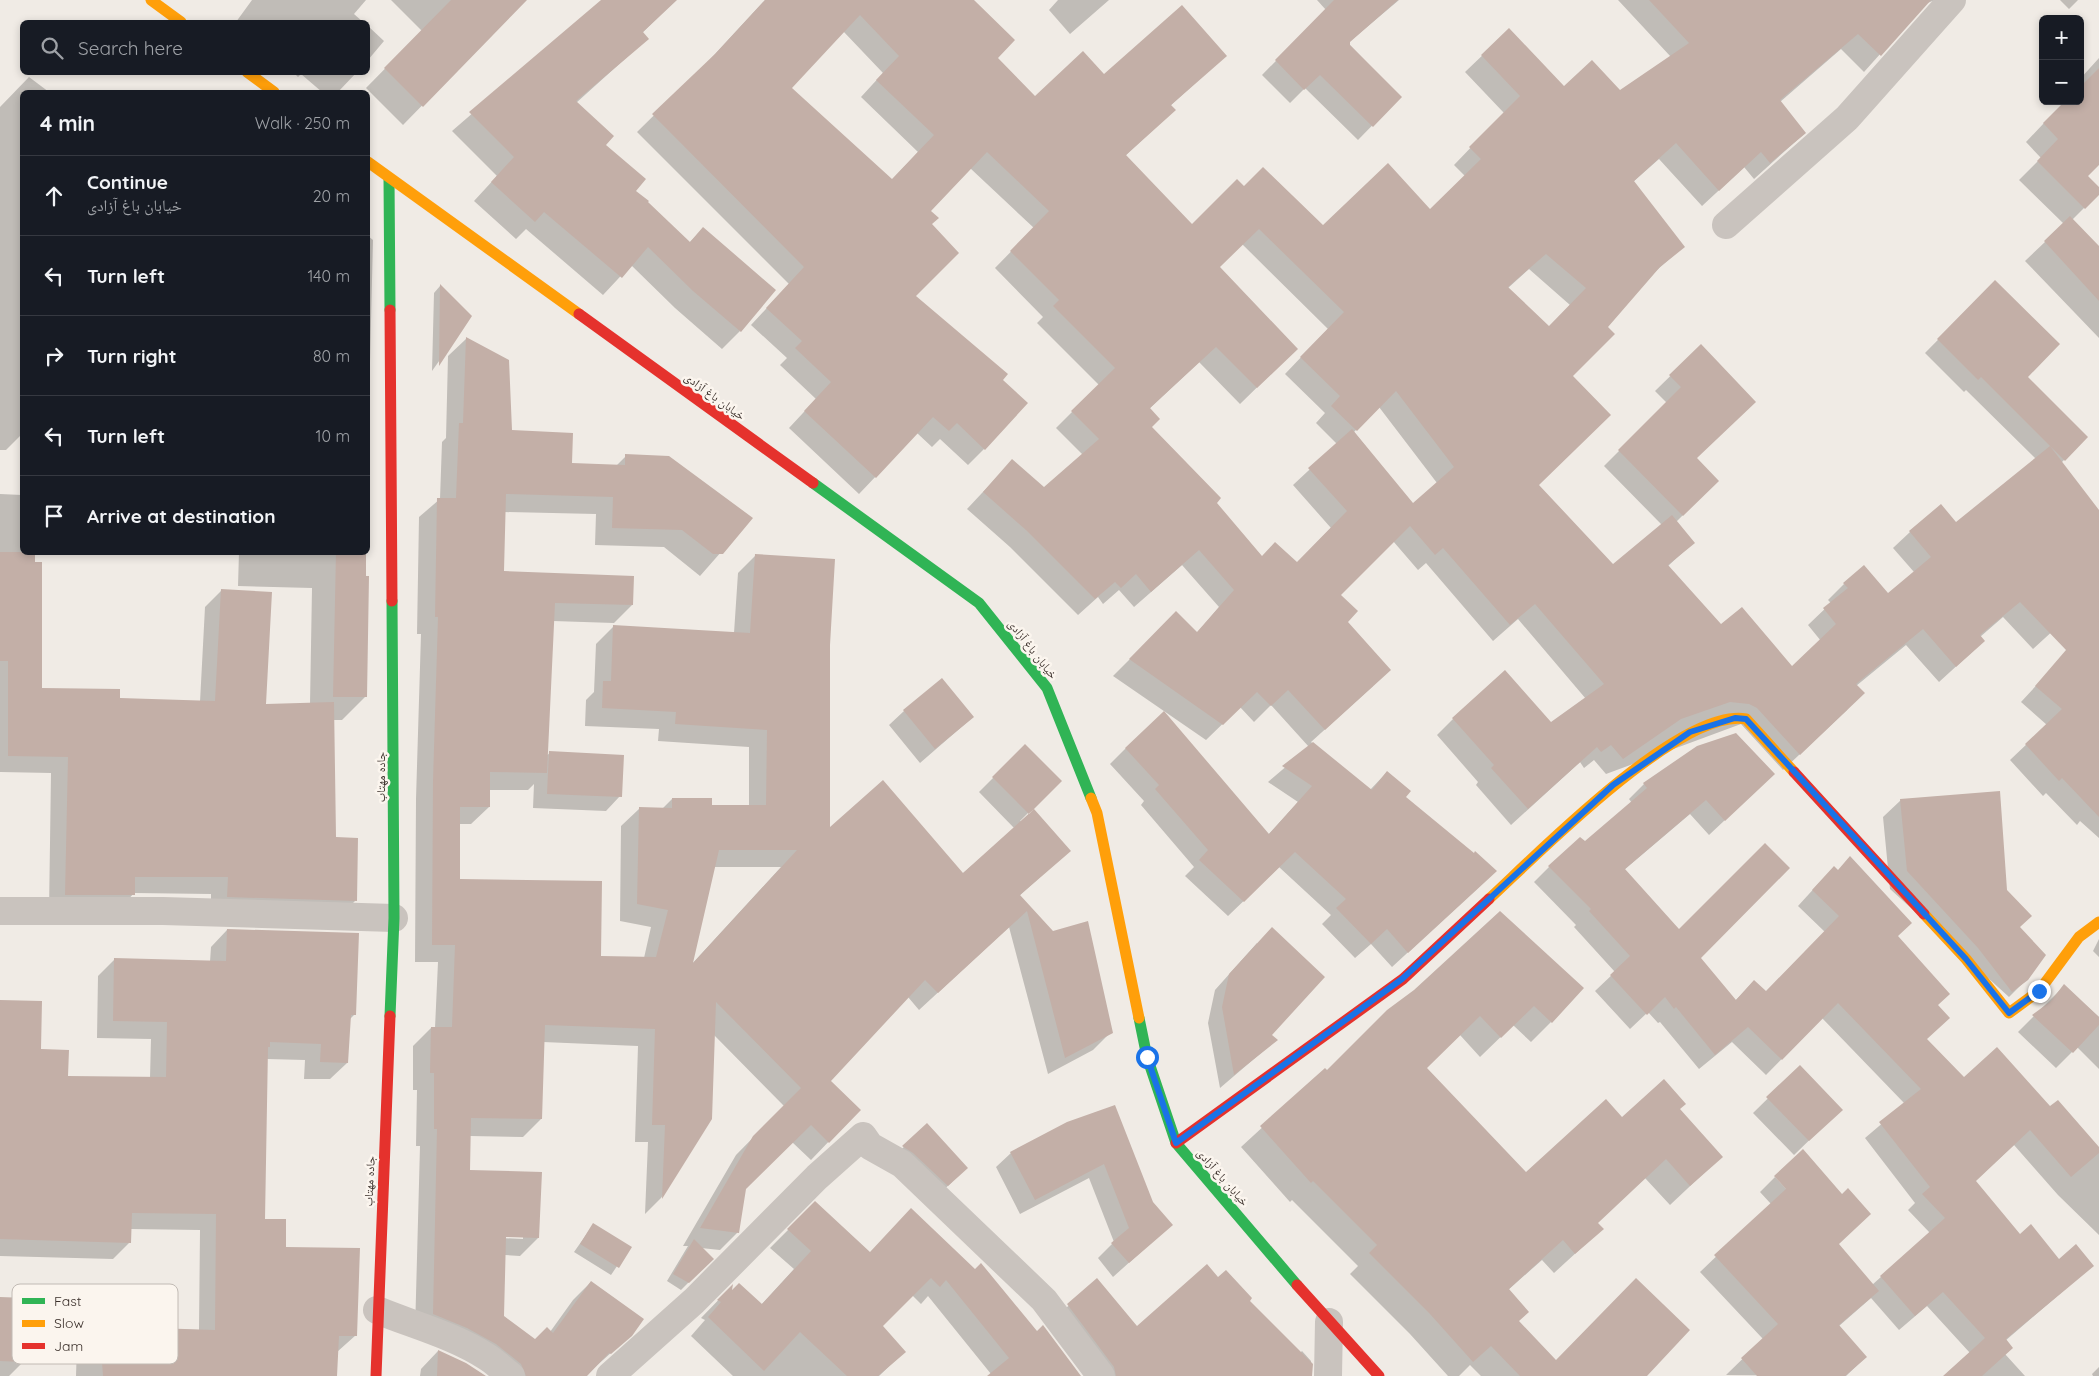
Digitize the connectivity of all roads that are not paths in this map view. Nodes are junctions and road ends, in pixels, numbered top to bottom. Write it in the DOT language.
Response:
graph roads {
  1 [pos="151,0"];
  2 [pos="1952,0"];
  3 [pos="178,20"];
  4 [pos="251,75"];
  5 [pos="271,90"];
  6 [pos="370,164"];
  7 [pos="388,178"];
  8 [pos="1726,225"];
  9 [pos="0,911"];
  10 [pos="394,918"];
  11 [pos="2099,922"];
  12 [pos="1176,1143"];
  13 [pos="377,1310"];
  14 [pos="1329,1322"];
  15 [pos="376,1376"];
  16 [pos="511,1376"];
  17 [pos="610,1376"];
  18 [pos="1101,1376"];
  19 [pos="1328,1376"];
  20 [pos="1379,1376"];
  1 -- 3 [label="street"];
  2 -- 8 [label="street"];
  4 -- 5 [label="street"];
  6 -- 7 [label="street, خیابان باغ آزادی"];
  7 -- 10 [label="street, جاده مهتاب"];
  7 -- 12 [label="street, خیابان باغ آزادی"];
  9 -- 10 [label="street"];
  10 -- 13 [label="street, جاده مهتاب"];
  11 -- 12 [label="street"];
  12 -- 14 [label="street, خیابان باغ آزادی"];
  13 -- 15 [label="street, جاده مهتاب"];
  13 -- 16 [label="street"];
  14 -- 19 [label="street"];
  14 -- 20 [label="street, خیابان باغ آزادی"];
  17 -- 18 [label="street"];
}
